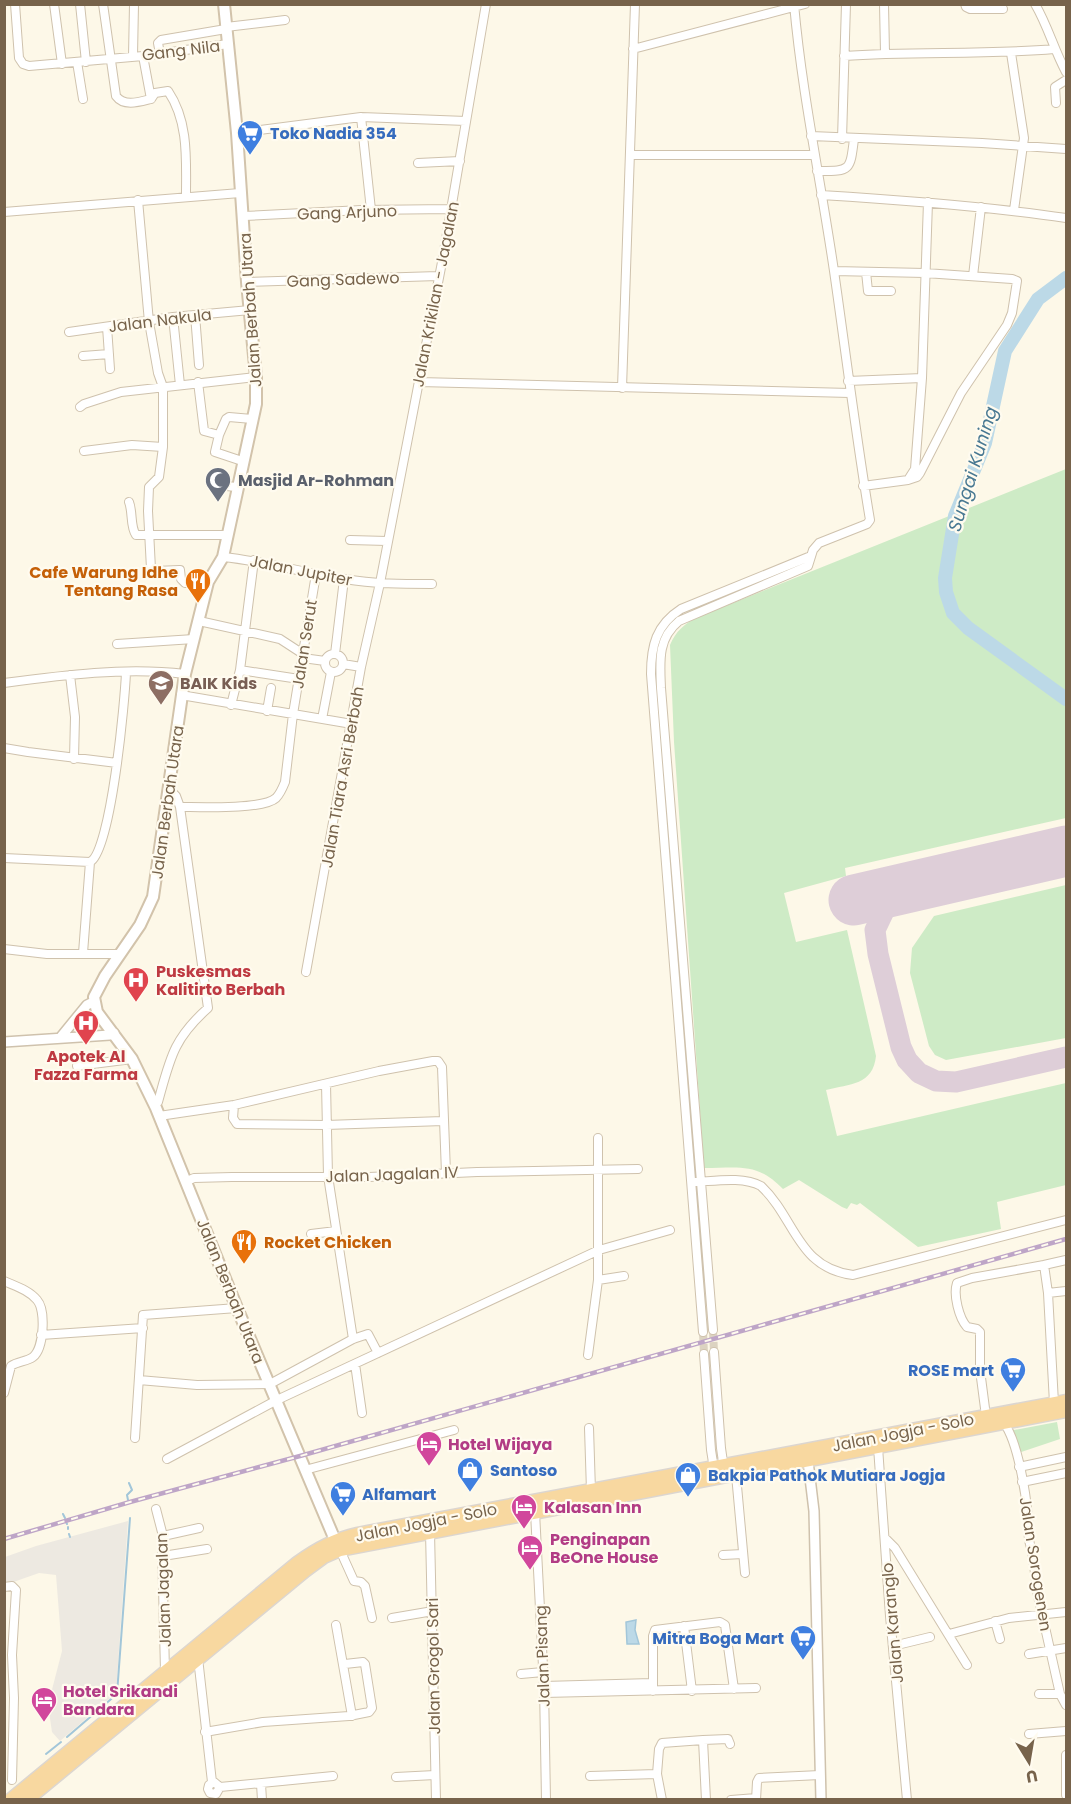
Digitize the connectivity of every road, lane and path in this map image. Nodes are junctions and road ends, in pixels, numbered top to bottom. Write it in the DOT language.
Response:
graph roads {
  1 [pos="15,4"];
  2 [pos="54,4"];
  3 [pos="80,4"];
  4 [pos="103,4"];
  5 [pos="134,4"];
  6 [pos="224,4"];
  7 [pos="486,4"];
  8 [pos="635,4"];
  9 [pos="805,4"];
  10 [pos="846,4"];
  11 [pos="884,4"];
  12 [pos="965,4"];
  13 [pos="1035,4"];
  14 [pos="794,6"];
  15 [pos="1003,9"];
  16 [pos="285,20"];
  17 [pos="226,28"];
  18 [pos="228,44"];
  19 [pos="633,49"];
  20 [pos="1054,49"];
  21 [pos="885,53"];
  22 [pos="1011,53"];
  23 [pos="160,54"];
  24 [pos="133,56"];
  25 [pos="143,56"];
  26 [pos="844,56"];
  27 [pos="110,59"];
  28 [pos="77,62"];
  29 [pos="86,62"];
  30 [pos="62,64"];
  31 [pos="1066,72"];
  32 [pos="1066,80"];
  33 [pos="83,99"];
  34 [pos="151,99"];
  35 [pos="1056,103"];
  36 [pos="362,117"];
  37 [pos="466,121"];
  38 [pos="237,133"];
  39 [pos="811,136"];
  40 [pos="842,139"];
  41 [pos="854,139"];
  42 [pos="1023,147"];
  43 [pos="1066,149"];
  44 [pos="630,155"];
  45 [pos="814,155"];
  46 [pos="460,161"];
  47 [pos="418,163"];
  48 [pos="817,171"];
  49 [pos="240,193"];
  50 [pos="821,195"];
  51 [pos="186,196"];
  52 [pos="138,200"];
  53 [pos="928,202"];
  54 [pos="981,207"];
  55 [pos="451,209"];
  56 [pos="371,210"];
  57 [pos="1014,210"];
  58 [pos="4,212"];
  59 [pos="244,216"];
  60 [pos="1066,218"];
  61 [pos="834,271"];
  62 [pos="866,272"];
  63 [pos="925,273"];
  64 [pos="438,276"];
  65 [pos="973,276"];
  66 [pos="247,282"];
  67 [pos="891,291"];
  68 [pos="250,309"];
  69 [pos="195,315"];
  70 [pos="173,317"];
  71 [pos="149,322"];
  72 [pos="107,327"];
  73 [pos="69,332"];
  74 [pos="109,354"];
  75 [pos="83,356"];
  76 [pos="199,365"];
  77 [pos="110,369"];
  78 [pos="256,377"];
  79 [pos="922,378"];
  80 [pos="848,381"];
  81 [pos="198,382"];
  82 [pos="419,382"];
  83 [pos="180,385"];
  84 [pos="163,387"];
  85 [pos="622,388"];
  86 [pos="850,393"];
  87 [pos="80,407"];
  88 [pos="252,419"];
  89 [pos="219,435"];
  90 [pos="164,447"];
  91 [pos="84,451"];
  92 [pos="242,461"];
  93 [pos="909,480"];
  94 [pos="217,485"];
  95 [pos="863,486"];
  96 [pos="236,487"];
  97 [pos="129,502"];
  98 [pos="150,534"];
  99 [pos="227,535"];
  100 [pos="350,540"];
  101 [pos="387,542"];
  102 [pos="223,556"];
  103 [pos="811,556"];
  104 [pos="254,560"];
  105 [pos="316,574"];
  106 [pos="344,579"];
  107 [pos="208,582"];
  108 [pos="380,583"];
  109 [pos="432,584"];
  110 [pos="199,621"];
  111 [pos="245,630"];
  112 [pos="194,639"];
  113 [pos="117,644"];
  114 [pos="335,654"];
  115 [pos="303,656"];
  116 [pos="325,661"];
  117 [pos="343,664"];
  118 [pos="361,667"];
  119 [pos="240,670"];
  120 [pos="126,672"];
  121 [pos="332,672"];
  122 [pos="185,674"];
  123 [pos="70,675"];
  124 [pos="299,679"];
  125 [pos="4,683"];
  126 [pos="271,688"];
  127 [pos="181,696"];
  128 [pos="231,705"];
  129 [pos="267,711"];
  130 [pos="293,714"];
  131 [pos="322,719"];
  132 [pos="352,724"];
  133 [pos="4,747"];
  134 [pos="74,759"];
  135 [pos="117,763"];
  136 [pos="169,789"];
  137 [pos="180,807"];
  138 [pos="4,858"];
  139 [pos="90,862"];
  140 [pos="4,949"];
  141 [pos="83,953"];
  142 [pos="120,954"];
  143 [pos="306,972"];
  144 [pos="676,998"];
  145 [pos="686,1001"];
  146 [pos="93,1002"];
  147 [pos="114,1033"];
  148 [pos="60,1038"];
  149 [pos="4,1042"];
  150 [pos="132,1059"];
  151 [pos="77,1066"];
  152 [pos="326,1084"];
  153 [pos="155,1105"];
  154 [pos="234,1105"];
  155 [pos="159,1116"];
  156 [pos="443,1121"];
  157 [pos="326,1125"];
  158 [pos="598,1138"];
  159 [pos="598,1169"];
  160 [pos="638,1169"];
  161 [pos="446,1173"];
  162 [pos="328,1176"];
  163 [pos="187,1181"];
  164 [pos="690,1182"];
  165 [pos="699,1182"];
  166 [pos="1066,1220"];
  167 [pos="669,1230"];
  168 [pos="336,1231"];
  169 [pos="311,1234"];
  170 [pos="599,1250"];
  171 [pos="1066,1260"];
  172 [pos="1044,1265"];
  173 [pos="624,1276"];
  174 [pos="598,1280"];
  175 [pos="4,1281"];
  176 [pos="1066,1291"];
  177 [pos="1048,1293"];
  178 [pos="237,1308"];
  179 [pos="143,1328"];
  180 [pos="712,1330"];
  181 [pos="703,1332"];
  182 [pos="42,1335"];
  183 [pos="353,1339"];
  184 [pos="714,1352"];
  185 [pos="378,1353"];
  186 [pos="588,1354"];
  187 [pos="704,1354"];
  188 [pos="355,1364"];
  189 [pos="139,1380"];
  190 [pos="270,1384"];
  191 [pos="4,1393"];
  192 [pos="277,1400"];
  193 [pos="1060,1402"];
  194 [pos="1066,1411"];
  195 [pos="362,1413"];
  196 [pos="986,1416"];
  197 [pos="1004,1423"];
  198 [pos="589,1428"];
  199 [pos="454,1430"];
  200 [pos="135,1438"];
  201 [pos="878,1447"];
  202 [pos="1066,1457"];
  203 [pos="166,1459"];
  204 [pos="808,1461"];
  205 [pos="1019,1467"];
  206 [pos="305,1470"];
  207 [pos="723,1473"];
  208 [pos="1066,1473"];
  209 [pos="1022,1482"];
  210 [pos="591,1491"];
  211 [pos="156,1509"];
  212 [pos="535,1512"];
  213 [pos="199,1528"];
  214 [pos="430,1532"];
  215 [pos="163,1536"];
  216 [pos="886,1542"];
  217 [pos="337,1545"];
  218 [pos="207,1549"];
  219 [pos="743,1554"];
  220 [pos="723,1555"];
  221 [pos="163,1556"];
  222 [pos="745,1573"];
  223 [pos="8,1587"];
  224 [pos="433,1611"];
  225 [pos="1066,1612"];
  226 [pos="1043,1614"];
  227 [pos="372,1618"];
  228 [pos="392,1618"];
  229 [pos="995,1621"];
  230 [pos="336,1625"];
  231 [pos="684,1626"];
  232 [pos="949,1634"];
  233 [pos="930,1637"];
  234 [pos="1000,1639"];
  235 [pos="893,1646"];
  236 [pos="1066,1648"];
  237 [pos="1051,1650"];
  238 [pos="8,1654"];
  239 [pos="1029,1654"];
  240 [pos="198,1658"];
  241 [pos="345,1664"];
  242 [pos="967,1665"];
  243 [pos="165,1672"];
  244 [pos="543,1672"];
  245 [pos="521,1674"];
  246 [pos="653,1687"];
  247 [pos="756,1688"];
  248 [pos="544,1689"];
  249 [pos="734,1689"];
  250 [pos="692,1691"];
  251 [pos="1039,1694"];
  252 [pos="1060,1694"];
  253 [pos="4,1698"];
  254 [pos="14,1698"];
  255 [pos="1066,1704"];
  256 [pos="352,1716"];
  257 [pos="1066,1731"];
  258 [pos="205,1732"];
  259 [pos="1029,1734"];
  260 [pos="703,1740"];
  261 [pos="730,1744"];
  262 [pos="74,1753"];
  263 [pos="1066,1755"];
  264 [pos="657,1774"];
  265 [pos="435,1775"];
  266 [pos="820,1775"];
  267 [pos="333,1776"];
  268 [pos="590,1776"];
  269 [pos="396,1778"];
  270 [pos="8,1780"];
  271 [pos="212,1782"];
  272 [pos="261,1784"];
  273 [pos="220,1787"];
  274 [pos="209,1791"];
  275 [pos="1066,1796"];
  276 [pos="18,1798"];
  277 [pos="756,1799"];
  278 [pos="203,1800"];
  279 [pos="262,1800"];
  280 [pos="436,1800"];
  281 [pos="546,1800"];
  282 [pos="662,1800"];
  283 [pos="706,1800"];
  284 [pos="731,1800"];
  285 [pos="821,1800"];
  286 [pos="907,1800"];
  1 -- 30 [label="street, Gang Nila"];
  2 -- 30 [label="street"];
  3 -- 29 [label="street"];
  4 -- 27 [label="street"];
  5 -- 24 [label="street"];
  6 -- 17 [label="main road, Jalan Berbah Utara"];
  7 -- 37 [label="street, Jalan Krikilan - Jagalan"];
  8 -- 19 [label="street"];
  9 -- 14 [label="street"];
  10 -- 26 [label="street"];
  11 -- 21 [label="street"];
  12 -- 15 [label="street"];
  13 -- 20 [label="street"];
  14 -- 19 [label="street"];
  14 -- 39 [label="street"];
  16 -- 17 [label="street"];
  17 -- 18 [label="main road, Jalan Berbah Utara"];
  17 -- 23 [label="street"];
  18 -- 23 [label="street, Gang Nila"];
  18 -- 38 [label="main road, Jalan Berbah Utara"];
  19 -- 44 [label="street"];
  20 -- 22 [label="street"];
  20 -- 31 [label="street"];
  21 -- 22 [label="street"];
  21 -- 26 [label="street"];
  22 -- 42 [label="street"];
  23 -- 25 [label="street, Gang Nila"];
  24 -- 25 [label="street, Gang Nila"];
  24 -- 27 [label="street, Gang Nila"];
  25 -- 34 [label="street"];
  26 -- 40 [label="street"];
  27 -- 29 [label="street, Gang Nila"];
  27 -- 34 [label="street"];
  28 -- 29 [label="street, Gang Nila"];
  28 -- 30 [label="street, Gang Nila"];
  28 -- 33 [label="street"];
  32 -- 35 [label="street"];
  34 -- 51 [label="street"];
  36 -- 37 [label="street"];
  36 -- 38 [label="street"];
  36 -- 56 [label="street"];
  37 -- 46 [label="street, Jalan Krikilan - Jagalan"];
  38 -- 49 [label="main road, Jalan Berbah Utara"];
  39 -- 40 [label="street"];
  39 -- 45 [label="street"];
  40 -- 41 [label="street"];
  41 -- 42 [label="street"];
  41 -- 48 [label="street"];
  42 -- 43 [label="street"];
  42 -- 57 [label="street"];
  44 -- 45 [label="street"];
  44 -- 85 [label="street"];
  45 -- 48 [label="street"];
  46 -- 47 [label="street"];
  46 -- 55 [label="street, Jalan Krikilan - Jagalan"];
  48 -- 50 [label="street"];
  49 -- 51 [label="street"];
  49 -- 59 [label="main road, Jalan Berbah Utara"];
  50 -- 53 [label="street"];
  50 -- 61 [label="street"];
  51 -- 52 [label="street"];
  52 -- 58 [label="street"];
  52 -- 71 [label="street"];
  53 -- 54 [label="street"];
  53 -- 63 [label="street"];
  54 -- 57 [label="street"];
  54 -- 65 [label="street"];
  55 -- 56 [label="street, Gang Arjuno"];
  55 -- 64 [label="street, Jalan Krikilan - Jagalan"];
  56 -- 59 [label="street, Gang Arjuno"];
  57 -- 60 [label="street"];
  59 -- 66 [label="main road, Jalan Berbah Utara"];
  61 -- 62 [label="street"];
  61 -- 80 [label="street"];
  62 -- 63 [label="street"];
  62 -- 67 [label="street"];
  63 -- 65 [label="street"];
  63 -- 79 [label="street"];
  64 -- 66 [label="street, Gang Sadewo"];
  64 -- 82 [label="street, Jalan Krikilan - Jagalan"];
  65 -- 93 [label="street"];
  66 -- 68 [label="main road, Jalan Berbah Utara"];
  68 -- 69 [label="street, Jalan Nakula"];
  68 -- 78 [label="main road, Jalan Berbah Utara"];
  69 -- 70 [label="street, Jalan Nakula"];
  69 -- 76 [label="street"];
  70 -- 71 [label="street, Jalan Nakula"];
  70 -- 83 [label="street"];
  71 -- 72 [label="street, Jalan Nakula"];
  71 -- 84 [label="street"];
  72 -- 73 [label="street, Jalan Nakula"];
  72 -- 74 [label="street"];
  74 -- 75 [label="street"];
  74 -- 77 [label="street"];
  78 -- 81 [label="street"];
  78 -- 88 [label="main road, Jalan Berbah Utara"];
  79 -- 80 [label="street"];
  79 -- 93 [label="street"];
  80 -- 86 [label="street"];
  81 -- 83 [label="street"];
  81 -- 89 [label="street"];
  82 -- 85 [label="street"];
  82 -- 101 [label="street, Jalan Krikilan - Jagalan"];
  83 -- 84 [label="street"];
  84 -- 87 [label="street"];
  84 -- 90 [label="street"];
  85 -- 86 [label="street"];
  86 -- 95 [label="street"];
  88 -- 89 [label="street"];
  88 -- 92 [label="main road, Jalan Berbah Utara"];
  89 -- 92 [label="street"];
  90 -- 91 [label="street"];
  90 -- 98 [label="street"];
  92 -- 96 [label="main road, Jalan Berbah Utara"];
  93 -- 95 [label="street"];
  94 -- 96 [label="street"];
  95 -- 103 [label="street"];
  96 -- 99 [label="main road, Jalan Berbah Utara"];
  97 -- 98 [label="street"];
  98 -- 99 [label="street"];
  98 -- 107 [label="street"];
  99 -- 102 [label="main road, Jalan Berbah Utara"];
  100 -- 101 [label="street"];
  101 -- 108 [label="street, Jalan Krikilan - Jagalan"];
  102 -- 104 [label="street, Jalan Jupiter"];
  102 -- 107 [label="main road, Jalan Berbah Utara"];
  103 -- 144 [label="street"];
  103 -- 145 [label="street"];
  104 -- 105 [label="street, Jalan Jupiter"];
  104 -- 111 [label="street"];
  105 -- 106 [label="street, Jalan Jupiter"];
  105 -- 115 [label="street, Jalan Serut"];
  106 -- 108 [label="street, Jalan Jupiter"];
  106 -- 114 [label="street"];
  107 -- 110 [label="main road, Jalan Berbah Utara"];
  108 -- 109 [label="street, Jalan Jupiter"];
  108 -- 118 [label="street, Jalan Tiara Asri Berbah"];
  110 -- 111 [label="street"];
  110 -- 112 [label="main road, Jalan Berbah Utara"];
  111 -- 115 [label="street"];
  111 -- 119 [label="street"];
  112 -- 113 [label="street"];
  112 -- 122 [label="main road, Jalan Berbah Utara"];
  114 -- 116 [label="street"];
  114 -- 117 [label="street"];
  115 -- 116 [label="street"];
  115 -- 124 [label="street, Jalan Serut"];
  116 -- 121 [label="street"];
  117 -- 118 [label="street"];
  117 -- 121 [label="street"];
  118 -- 132 [label="street, Jalan Tiara Asri Berbah"];
  119 -- 124 [label="street"];
  119 -- 128 [label="street"];
  120 -- 122 [label="street"];
  120 -- 123 [label="street"];
  120 -- 135 [label="street"];
  121 -- 131 [label="street"];
  122 -- 127 [label="main road, Jalan Berbah Utara"];
  123 -- 125 [label="street"];
  123 -- 134 [label="street"];
  124 -- 130 [label="street, Jalan Serut"];
  126 -- 129 [label="street"];
  127 -- 128 [label="street"];
  127 -- 136 [label="main road, Jalan Berbah Utara"];
  128 -- 129 [label="street"];
  129 -- 130 [label="street"];
  130 -- 131 [label="street"];
  130 -- 137 [label="street, Jalan Serut"];
  131 -- 132 [label="street"];
  132 -- 143 [label="street, Jalan Tiara Asri Berbah"];
  133 -- 134 [label="street"];
  134 -- 135 [label="street"];
  135 -- 139 [label="street"];
  136 -- 137 [label="street"];
  136 -- 142 [label="main road, Jalan Berbah Utara"];
  137 -- 153 [label="street"];
  138 -- 139 [label="street"];
  139 -- 141 [label="street"];
  140 -- 141 [label="street"];
  141 -- 142 [label="street"];
  142 -- 146 [label="main road, Jalan Berbah Utara"];
  144 -- 145 [label="street"];
  144 -- 164 [label="street"];
  145 -- 165 [label="street"];
  146 -- 147 [label="main road, Jalan Berbah Utara"];
  146 -- 148 [label="street"];
  147 -- 148 [label="street"];
  147 -- 150 [label="main road, Jalan Berbah Utara"];
  148 -- 149 [label="street"];
  150 -- 151 [label="street"];
  150 -- 153 [label="main road, Jalan Berbah Utara"];
  152 -- 154 [label="street"];
  152 -- 156 [label="street"];
  152 -- 157 [label="street"];
  153 -- 155 [label="main road, Jalan Berbah Utara"];
  154 -- 155 [label="street"];
  154 -- 157 [label="street"];
  155 -- 163 [label="main road, Jalan Berbah Utara"];
  156 -- 157 [label="street"];
  156 -- 161 [label="street"];
  157 -- 162 [label="street"];
  158 -- 159 [label="street"];
  159 -- 160 [label="street, Jalan Jagalan IV"];
  159 -- 161 [label="street, Jalan Jagalan IV"];
  159 -- 170 [label="street"];
  161 -- 162 [label="street, Jalan Jagalan IV"];
  162 -- 163 [label="street, Jalan Jagalan IV"];
  162 -- 168 [label="street"];
  163 -- 178 [label="main road, Jalan Berbah Utara"];
  164 -- 165 [label="street"];
  164 -- 181 [label="street"];
  165 -- 166 [label="street"];
  165 -- 180 [label="street"];
  167 -- 170 [label="street"];
  168 -- 169 [label="street"];
  168 -- 183 [label="street"];
  170 -- 174 [label="street"];
  170 -- 185 [label="street"];
  171 -- 172 [label="street"];
  172 -- 177 [label="street"];
  172 -- 196 [label="street"];
  173 -- 174 [label="street"];
  174 -- 186 [label="street"];
  175 -- 182 [label="street"];
  176 -- 177 [label="street"];
  177 -- 193 [label="street"];
  178 -- 179 [label="street"];
  178 -- 190 [label="main road, Jalan Berbah Utara"];
  179 -- 182 [label="street"];
  179 -- 189 [label="street"];
  182 -- 191 [label="street"];
  183 -- 185 [label="street"];
  183 -- 190 [label="street"];
  184 -- 207 [label="street"];
  185 -- 188 [label="street"];
  187 -- 207 [label="street"];
  188 -- 192 [label="street"];
  188 -- 195 [label="street"];
  189 -- 190 [label="street"];
  189 -- 200 [label="street"];
  190 -- 192 [label="main road, Jalan Berbah Utara"];
  192 -- 203 [label="street"];
  192 -- 206 [label="main road, Jalan Berbah Utara"];
  193 -- 196 [label="highway, Jalan Jogja - Solo"];
  194 -- 197 [label="highway, Jalan Jogja - Solo"];
  196 -- 207 [label="highway, Jalan Jogja - Solo"];
  197 -- 201 [label="highway, Jalan Jogja - Solo"];
  197 -- 205 [label="street, Jalan Sorogenen"];
  198 -- 210 [label="street"];
  199 -- 206 [label="street"];
  201 -- 204 [label="highway, Jalan Jogja - Solo"];
  201 -- 216 [label="street, Jalan Karanglo"];
  202 -- 205 [label="street"];
  204 -- 207 [label="highway, Jalan Jogja - Solo"];
  204 -- 266 [label="street"];
  205 -- 209 [label="street, Jalan Sorogenen"];
  206 -- 217 [label="main road, Jalan Berbah Utara"];
  207 -- 210 [label="highway, Jalan Jogja - Solo"];
  207 -- 212 [label="highway, Jalan Jogja - Solo"];
  207 -- 219 [label="street"];
  208 -- 209 [label="street"];
  209 -- 226 [label="street, Jalan Sorogenen"];
  210 -- 217 [label="highway, Jalan Jogja - Solo"];
  211 -- 215 [label="street, Jalan Jagalan"];
  212 -- 214 [label="highway, Jalan Jogja - Solo"];
  212 -- 244 [label="street, Jalan Pisang"];
  213 -- 215 [label="street"];
  214 -- 217 [label="highway, Jalan Jogja - Solo"];
  214 -- 224 [label="street, Jalan Grogol Sari"];
  215 -- 221 [label="street, Jalan Jagalan"];
  216 -- 232 [label="street"];
  216 -- 235 [label="street, Jalan Karanglo"];
  217 -- 227 [label="street"];
  217 -- 240 [label="highway, Jalan Jogja - Solo"];
  217 -- 243 [label="highway, Jalan Jogja - Solo"];
  218 -- 221 [label="street"];
  219 -- 220 [label="street"];
  219 -- 222 [label="street"];
  221 -- 243 [label="street, Jalan Jagalan"];
  223 -- 238 [label="street"];
  224 -- 228 [label="street"];
  224 -- 265 [label="street, Jalan Grogol Sari"];
  225 -- 226 [label="street"];
  226 -- 229 [label="street"];
  226 -- 237 [label="street, Jalan Sorogenen"];
  229 -- 232 [label="street"];
  229 -- 234 [label="street"];
  230 -- 241 [label="street"];
  231 -- 246 [label="street"];
  231 -- 249 [label="street"];
  231 -- 250 [label="street"];
  232 -- 242 [label="street"];
  233 -- 235 [label="street"];
  235 -- 286 [label="street, Jalan Karanglo"];
  236 -- 237 [label="street"];
  237 -- 239 [label="street"];
  237 -- 252 [label="street, Jalan Sorogenen"];
  238 -- 254 [label="street"];
  240 -- 258 [label="street"];
  240 -- 262 [label="highway, Jalan Jogja - Solo"];
  241 -- 256 [label="street"];
  241 -- 256 [label="street"];
  243 -- 262 [label="highway, Jalan Jogja - Solo"];
  244 -- 245 [label="street"];
  244 -- 248 [label="street, Jalan Pisang"];
  246 -- 248 [label="street"];
  246 -- 250 [label="street"];
  247 -- 249 [label="street"];
  248 -- 281 [label="street, Jalan Pisang"];
  249 -- 250 [label="street"];
  251 -- 252 [label="street"];
  252 -- 255 [label="street, Jalan Sorogenen"];
  253 -- 254 [label="street"];
  254 -- 270 [label="street"];
  256 -- 258 [label="street"];
  257 -- 259 [label="street"];
  258 -- 271 [label="street"];
  260 -- 261 [label="street"];
  260 -- 264 [label="street"];
  260 -- 283 [label="street"];
  262 -- 276 [label="highway, Jalan Jogja - Solo"];
  263 -- 275 [label="street"];
  264 -- 268 [label="street"];
  264 -- 282 [label="street"];
  265 -- 269 [label="street"];
  265 -- 280 [label="street, Jalan Grogol Sari"];
  266 -- 277 [label="street"];
  266 -- 285 [label="street"];
  267 -- 272 [label="street"];
  270 -- 276 [label="street"];
  271 -- 273 [label="street"];
  271 -- 274 [label="street"];
  272 -- 273 [label="street"];
  272 -- 279 [label="street"];
  273 -- 274 [label="street"];
  274 -- 278 [label="street"];
  277 -- 284 [label="street"];
}
